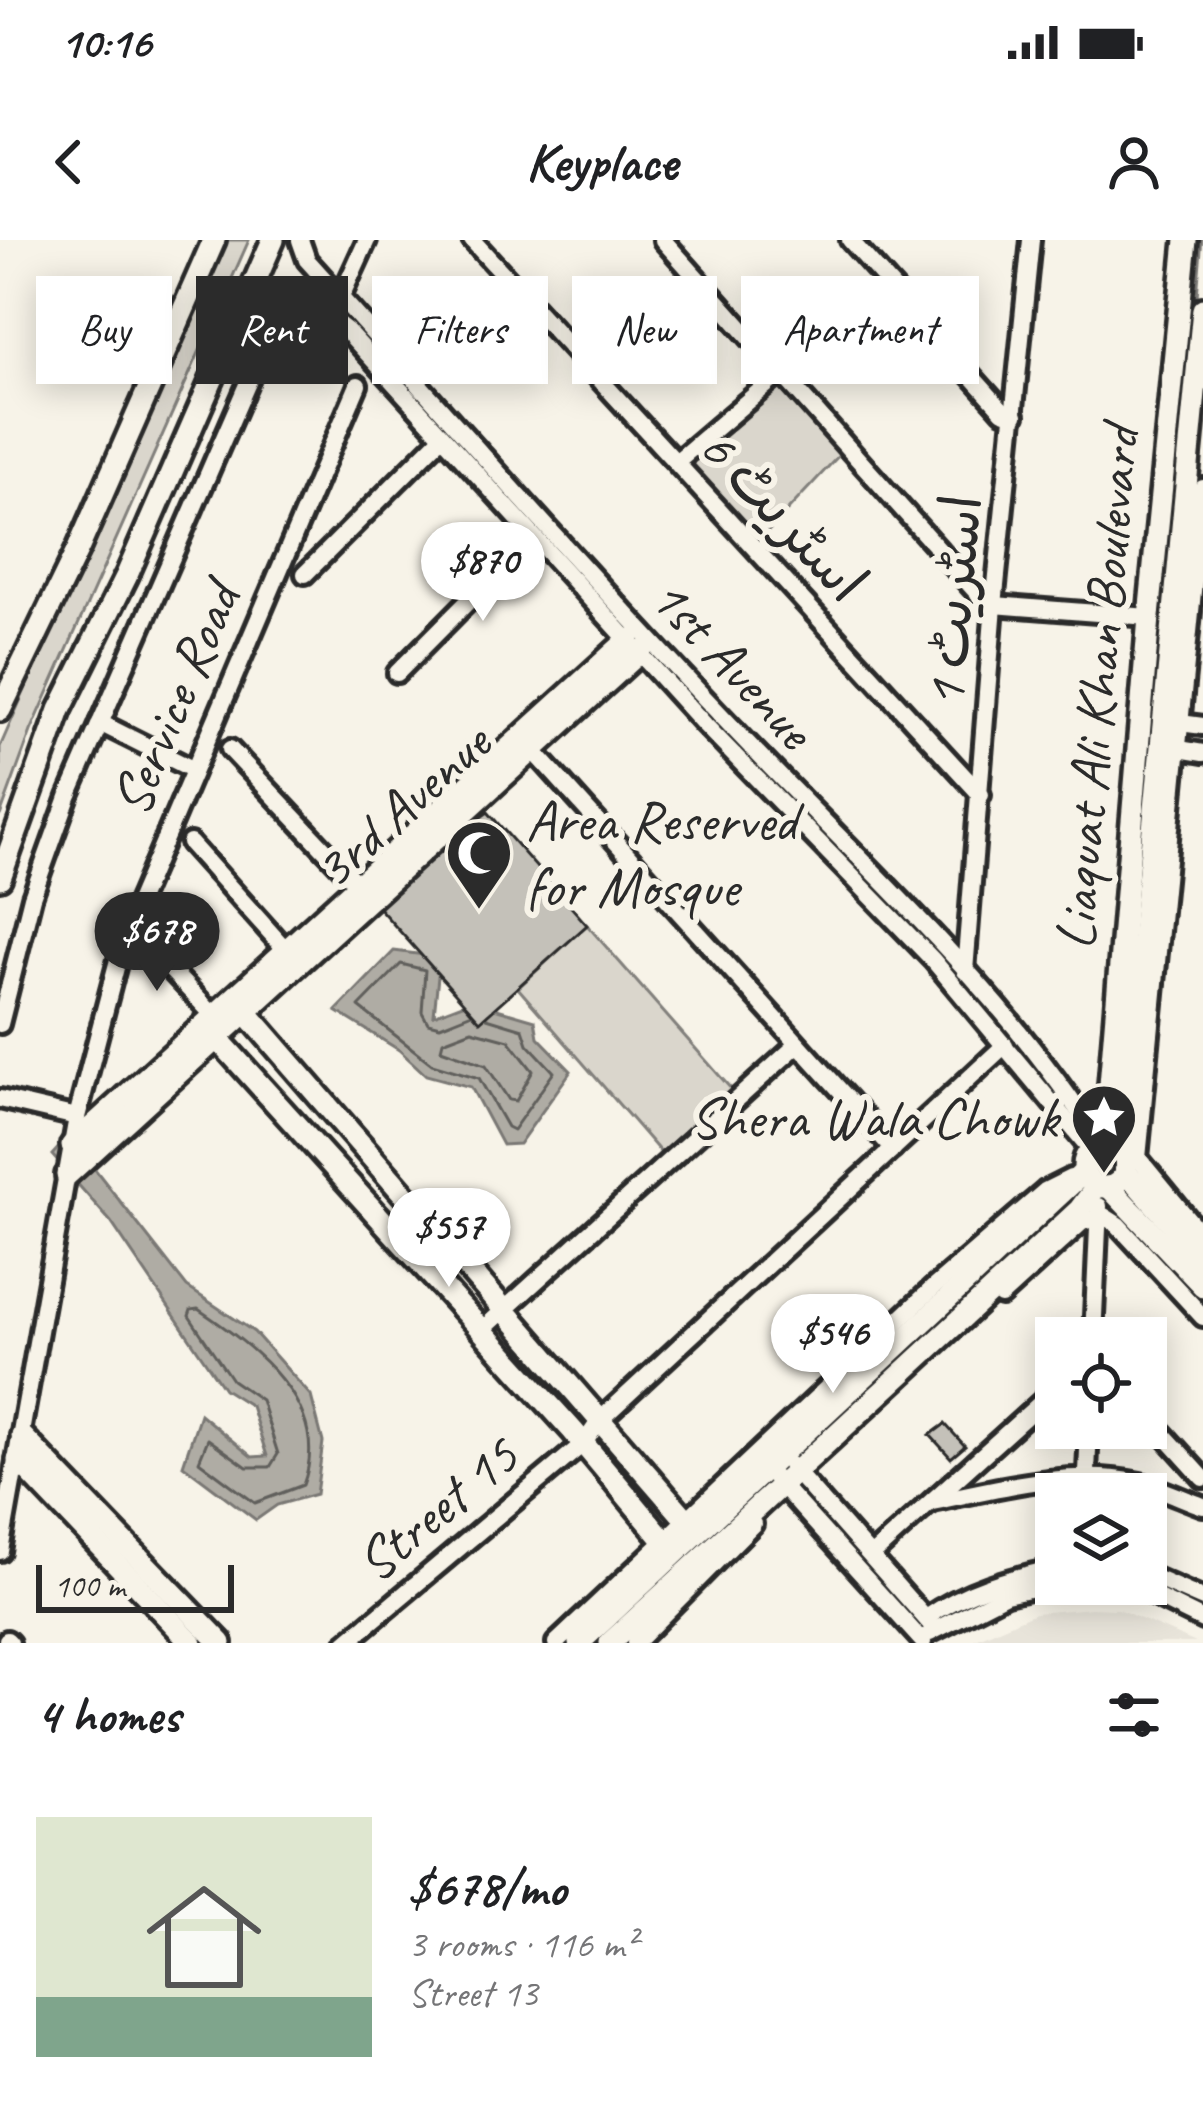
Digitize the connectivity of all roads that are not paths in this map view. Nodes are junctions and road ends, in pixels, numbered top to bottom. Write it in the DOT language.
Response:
graph roads {
  1 [pos="214,240"];
  2 [pos="272,240"];
  3 [pos="367,240"];
  4 [pos="472,240"];
  5 [pos="663,240"];
  6 [pos="850,240"];
  7 [pos="1186,240"];
  8 [pos="302,242"];
  9 [pos="1028,243"];
  10 [pos="257,276"];
  11 [pos="322,276"];
  12 [pos="348,282"];
  13 [pos="348,305"];
  14 [pos="1203,309"];
  15 [pos="741,325"];
  16 [pos="348,332"];
  17 [pos="210,384"];
  18 [pos="247,384"];
  19 [pos="768,384"];
  20 [pos="794,384"];
  21 [pos="358,385"];
  22 [pos="1015,415"];
  23 [pos="441,438"];
  24 [pos="676,462"];
  25 [pos="1203,488"];
  26 [pos="532,537"];
  27 [pos="305,574"];
  28 [pos="994,605"];
  29 [pos="1149,617"];
  30 [pos="635,645"];
  31 [pos="397,673"];
  32 [pos="0,710"];
  33 [pos="100,723"];
  34 [pos="1180,723"];
  35 [pos="1203,726"];
  36 [pos="230,748"];
  37 [pos="1179,749"];
  38 [pos="533,750"];
  39 [pos="1203,753"];
  40 [pos="192,769"];
  41 [pos="981,795"];
  42 [pos="190,843"];
  43 [pos="0,878"];
  44 [pos="358,885"];
  45 [pos="139,936"];
  46 [pos="286,950"];
  47 [pos="965,970"];
  48 [pos="245,1012"];
  49 [pos="0,1024"];
  50 [pos="215,1027"];
  51 [pos="797,1045"];
  52 [pos="1005,1046"];
  53 [pos="0,1099"];
  54 [pos="77,1117"];
  55 [pos="72,1145"];
  56 [pos="893,1150"];
  57 [pos="1113,1166"];
  58 [pos="67,1175"];
  59 [pos="1098,1216"];
  60 [pos="1203,1237"];
  61 [pos="1203,1259"];
  62 [pos="1203,1286"];
  63 [pos="506,1311"];
  64 [pos="1094,1317"];
  65 [pos="1203,1317"];
  66 [pos="482,1330"];
  67 [pos="1035,1408"];
  68 [pos="601,1420"];
  69 [pos="22,1436"];
  70 [pos="1167,1438"];
  71 [pos="584,1443"];
  72 [pos="18,1460"];
  73 [pos="779,1467"];
  74 [pos="1203,1478"];
  75 [pos="1035,1483"];
  76 [pos="1167,1493"];
  77 [pos="932,1502"];
  78 [pos="1203,1506"];
  79 [pos="4,1514"];
  80 [pos="692,1526"];
  81 [pos="670,1546"];
  82 [pos="0,1551"];
  83 [pos="872,1555"];
  84 [pos="1035,1573"];
  85 [pos="1167,1583"];
  86 [pos="1035,1588"];
  87 [pos="1203,1599"];
  88 [pos="1167,1602"];
  89 [pos="1203,1620"];
  90 [pos="926,1633"];
  91 [pos="192,1643"];
  92 [pos="221,1643"];
  93 [pos="346,1643"];
  94 [pos="556,1643"];
  95 [pos="579,1643"];
  96 [pos="610,1643"];
  97 [pos="635,1643"];
  1 -- 32 [label="main road"];
  2 -- 10 [label="main road"];
  3 -- 12 [label="street"];
  4 -- 24 [label="street, اسٹریٹ 6"];
  5 -- 15 [label="street"];
  6 -- 22 [label="street"];
  7 -- 29 [label="main road, Liaquat Ali Khan Boulevard"];
  8 -- 11 [label="street, 1st Avenue"];
  9 -- 22 [label="street, اسٹریٹ 1"];
  13 -- 47 [label="street, 1st Avenue"];
  14 -- 57 [label="main road, Liaquat Ali Khan Boulevard"];
  16 -- 23 [label="street"];
  17 -- 43 [label="main road"];
  18 -- 33 [label="street, Service Road"];
  19 -- 24 [label="street"];
  20 -- 28 [label="street"];
  21 -- 40 [label="street, Service Road"];
  22 -- 28 [label="street, اسٹریٹ 1"];
  23 -- 26 [label="street"];
  23 -- 27 [label="street"];
  24 -- 41 [label="street, اسٹریٹ 6"];
  25 -- 34 [label="street"];
  26 -- 30 [label="street"];
  26 -- 31 [label="street"];
  28 -- 29 [label="street"];
  28 -- 41 [label="street, اسٹریٹ 1"];
  29 -- 57 [label="main road, Liaquat Ali Khan Boulevard"];
  30 -- 38 [label="main road, 3rd Avenue"];
  30 -- 44 [label="main road, 3rd Avenue"];
  30 -- 52 [label="street"];
  33 -- 40 [label="street"];
  33 -- 49 [label="street, Service Road"];
  34 -- 35 [label="street"];
  34 -- 37 [label="street"];
  36 -- 44 [label="street"];
  37 -- 39 [label="street"];
  37 -- 57 [label="street"];
  38 -- 48 [label="main road, 3rd Avenue"];
  38 -- 51 [label="street"];
  40 -- 54 [label="street, Service Road"];
  41 -- 47 [label="street, اسٹریٹ 1"];
  42 -- 46 [label="street"];
  44 -- 46 [label="main road, 3rd Avenue"];
  45 -- 50 [label="street"];
  46 -- 50 [label="main road, 3rd Avenue"];
  47 -- 57 [label="street, 1st Avenue"];
  48 -- 50 [label="main road, 3rd Avenue"];
  48 -- 63 [label="main road"];
  50 -- 55 [label="main road, 3rd Avenue"];
  50 -- 58 [label="main road, 3rd Avenue"];
  50 -- 66 [label="main road"];
  51 -- 56 [label="street"];
  51 -- 63 [label="street"];
  52 -- 56 [label="street, Street 15"];
  52 -- 57 [label="street"];
  53 -- 54 [label="street"];
  54 -- 55 [label="street, Service Road"];
  55 -- 58 [label="street, Service Road"];
  56 -- 68 [label="street, Street 15"];
  57 -- 59 [label="street"];
  57 -- 60 [label="street"];
  57 -- 61 [label="main road"];
  57 -- 62 [label="main road"];
  57 -- 73 [label="main road"];
  57 -- 73 [label="street"];
  58 -- 69 [label="street, Service Road"];
  59 -- 64 [label="street"];
  59 -- 65 [label="street"];
  59 -- 73 [label="street"];
  63 -- 66 [label="street"];
  63 -- 68 [label="main road"];
  66 -- 71 [label="main road"];
  67 -- 77 [label="street"];
  68 -- 71 [label="street, Street 15"];
  68 -- 80 [label="main road"];
  69 -- 72 [label="street, Service Road"];
  69 -- 92 [label="main road"];
  70 -- 74 [label="street"];
  71 -- 81 [label="main road"];
  71 -- 93 [label="street, Street 15"];
  72 -- 79 [label="street, Service Road"];
  72 -- 91 [label="main road"];
  73 -- 80 [label="main road"];
  73 -- 83 [label="street"];
  73 -- 90 [label="street"];
  73 -- 96 [label="main road"];
  73 -- 97 [label="street"];
  75 -- 77 [label="street"];
  76 -- 78 [label="street"];
  77 -- 83 [label="street"];
  79 -- 82 [label="street, Service Road"];
  80 -- 81 [label="main road"];
  81 -- 94 [label="street"];
  81 -- 95 [label="main road"];
  83 -- 90 [label="street"];
  84 -- 90 [label="street"];
  85 -- 87 [label="street"];
  86 -- 90 [label="street"];
  88 -- 89 [label="street"];
}
